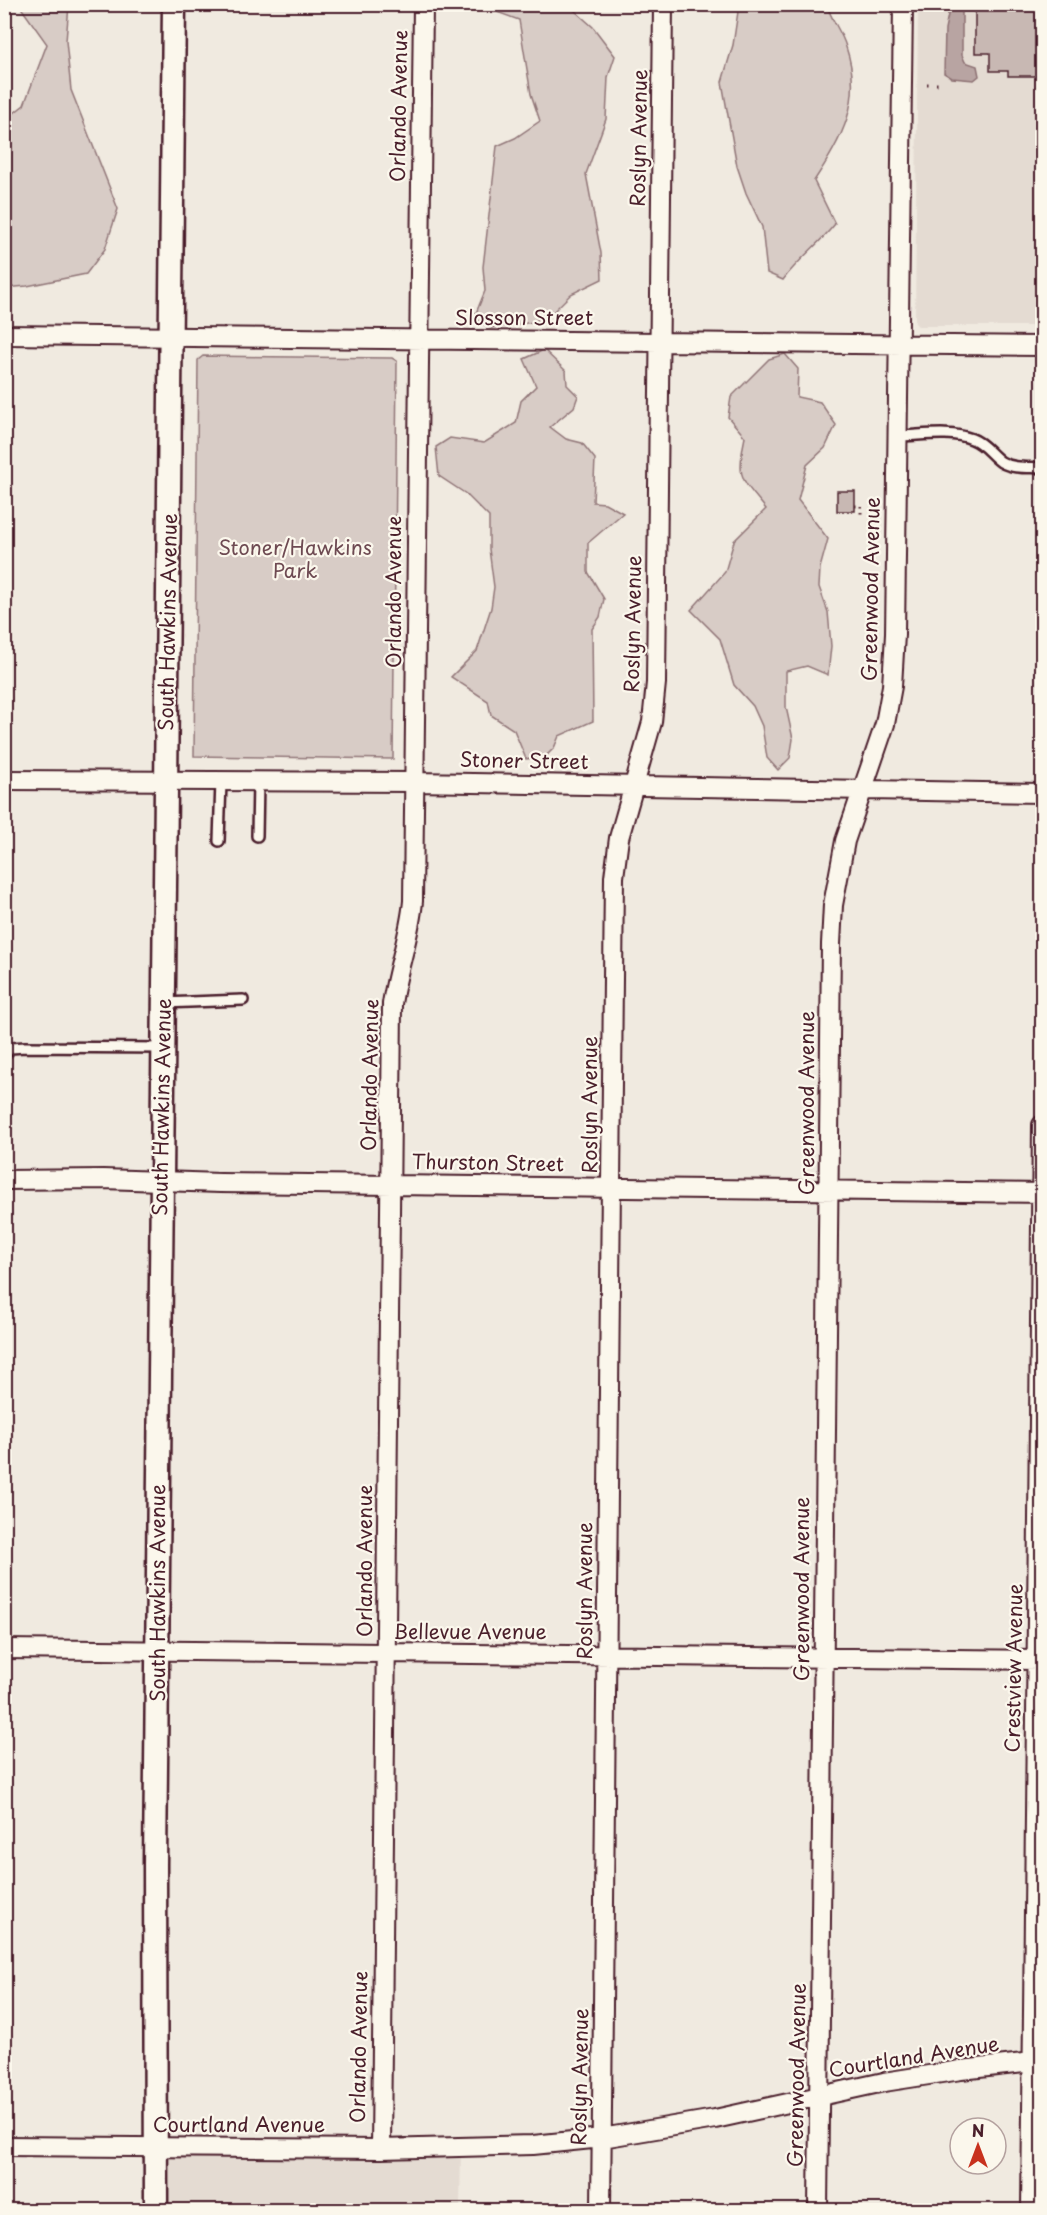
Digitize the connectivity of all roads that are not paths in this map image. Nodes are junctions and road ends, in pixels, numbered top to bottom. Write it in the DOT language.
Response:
graph roads {
  1 [pos="174,4"];
  2 [pos="423,4"];
  3 [pos="663,4"];
  4 [pos="903,4"];
  5 [pos="4,335"];
  6 [pos="170,337"];
  7 [pos="418,339"];
  8 [pos="659,341"];
  9 [pos="898,345"];
  10 [pos="1042,346"];
  11 [pos="897,436"];
  12 [pos="1042,468"];
  13 [pos="4,780"];
  14 [pos="167,781"];
  15 [pos="221,781"];
  16 [pos="258,781"];
  17 [pos="414,782"];
  18 [pos="635,786"];
  19 [pos="864,788"];
  20 [pos="1042,793"];
  21 [pos="257,836"];
  22 [pos="219,841"];
  23 [pos="243,1000"];
  24 [pos="163,1003"];
  25 [pos="163,1048"];
  26 [pos="4,1055"];
  27 [pos="1042,1125"];
  28 [pos="4,1180"];
  29 [pos="161,1181"];
  30 [pos="391,1185"];
  31 [pos="612,1188"];
  32 [pos="830,1190"];
  33 [pos="1042,1193"];
  34 [pos="4,1649"];
  35 [pos="157,1651"];
  36 [pos="387,1654"];
  37 [pos="608,1656"];
  38 [pos="824,1659"];
  39 [pos="1039,1660"];
  40 [pos="1038,2061"];
  41 [pos="819,2095"];
  42 [pos="602,2138"];
  43 [pos="4,2146"];
  44 [pos="155,2147"];
  45 [pos="381,2149"];
  46 [pos="156,2211"];
  47 [pos="601,2211"];
  48 [pos="818,2211"];
  49 [pos="1031,2211"];
  1 -- 6 [label="street, South Hawkins Avenue"];
  2 -- 7 [label="street, Orlando Avenue"];
  3 -- 8 [label="street, Roslyn Avenue"];
  4 -- 9 [label="street, Greenwood Avenue"];
  5 -- 6 [label="street, Slosson Street"];
  6 -- 7 [label="street, Slosson Street"];
  6 -- 14 [label="street, South Hawkins Avenue"];
  7 -- 8 [label="street, Slosson Street"];
  7 -- 17 [label="street, Orlando Avenue"];
  8 -- 9 [label="street, Slosson Street"];
  8 -- 18 [label="street, Roslyn Avenue"];
  9 -- 10 [label="street, Slosson Street"];
  9 -- 11 [label="street, Greenwood Avenue"];
  11 -- 12 [label="lane"];
  11 -- 19 [label="street, Greenwood Avenue"];
  13 -- 14 [label="street, Stoner Street"];
  14 -- 15 [label="street, Stoner Street"];
  14 -- 24 [label="street, South Hawkins Avenue"];
  15 -- 16 [label="street, Stoner Street"];
  15 -- 22 [label="lane"];
  16 -- 17 [label="street, Stoner Street"];
  16 -- 21 [label="lane"];
  17 -- 18 [label="street, Stoner Street"];
  17 -- 30 [label="street, Orlando Avenue"];
  18 -- 19 [label="street, Stoner Street"];
  18 -- 31 [label="street, Roslyn Avenue"];
  19 -- 20 [label="street, Stoner Street"];
  19 -- 32 [label="street, Greenwood Avenue"];
  23 -- 24 [label="lane"];
  24 -- 25 [label="street, South Hawkins Avenue"];
  25 -- 26 [label="lane"];
  25 -- 29 [label="street, South Hawkins Avenue"];
  27 -- 33 [label="street, Crestview Avenue"];
  28 -- 29 [label="street, Thurston Street"];
  29 -- 30 [label="street, Thurston Street"];
  29 -- 35 [label="street, South Hawkins Avenue"];
  30 -- 31 [label="street, Thurston Street"];
  30 -- 36 [label="street, Orlando Avenue"];
  31 -- 32 [label="street, Thurston Street"];
  31 -- 37 [label="street, Roslyn Avenue"];
  32 -- 33 [label="street, Thurston Street"];
  32 -- 38 [label="street, Greenwood Avenue"];
  33 -- 39 [label="street, Crestview Avenue"];
  34 -- 35 [label="street, Bellevue Avenue"];
  35 -- 36 [label="street, Bellevue Avenue"];
  35 -- 44 [label="street, South Hawkins Avenue"];
  36 -- 37 [label="street, Bellevue Avenue"];
  36 -- 45 [label="street, Orlando Avenue"];
  37 -- 38 [label="street, Bellevue Avenue"];
  37 -- 42 [label="street, Roslyn Avenue"];
  38 -- 39 [label="street, Bellevue Avenue"];
  38 -- 41 [label="street, Greenwood Avenue"];
  39 -- 40 [label="street, Crestview Avenue"];
  40 -- 41 [label="street, Courtland Avenue"];
  40 -- 49 [label="street, Crestview Avenue"];
  41 -- 42 [label="street, Courtland Avenue"];
  41 -- 48 [label="street, Greenwood Avenue"];
  42 -- 45 [label="street, Courtland Avenue"];
  42 -- 47 [label="street, Roslyn Avenue"];
  43 -- 44 [label="street, Courtland Avenue"];
  44 -- 45 [label="street, Courtland Avenue"];
  44 -- 46 [label="street, South Hawkins Avenue"];
}
